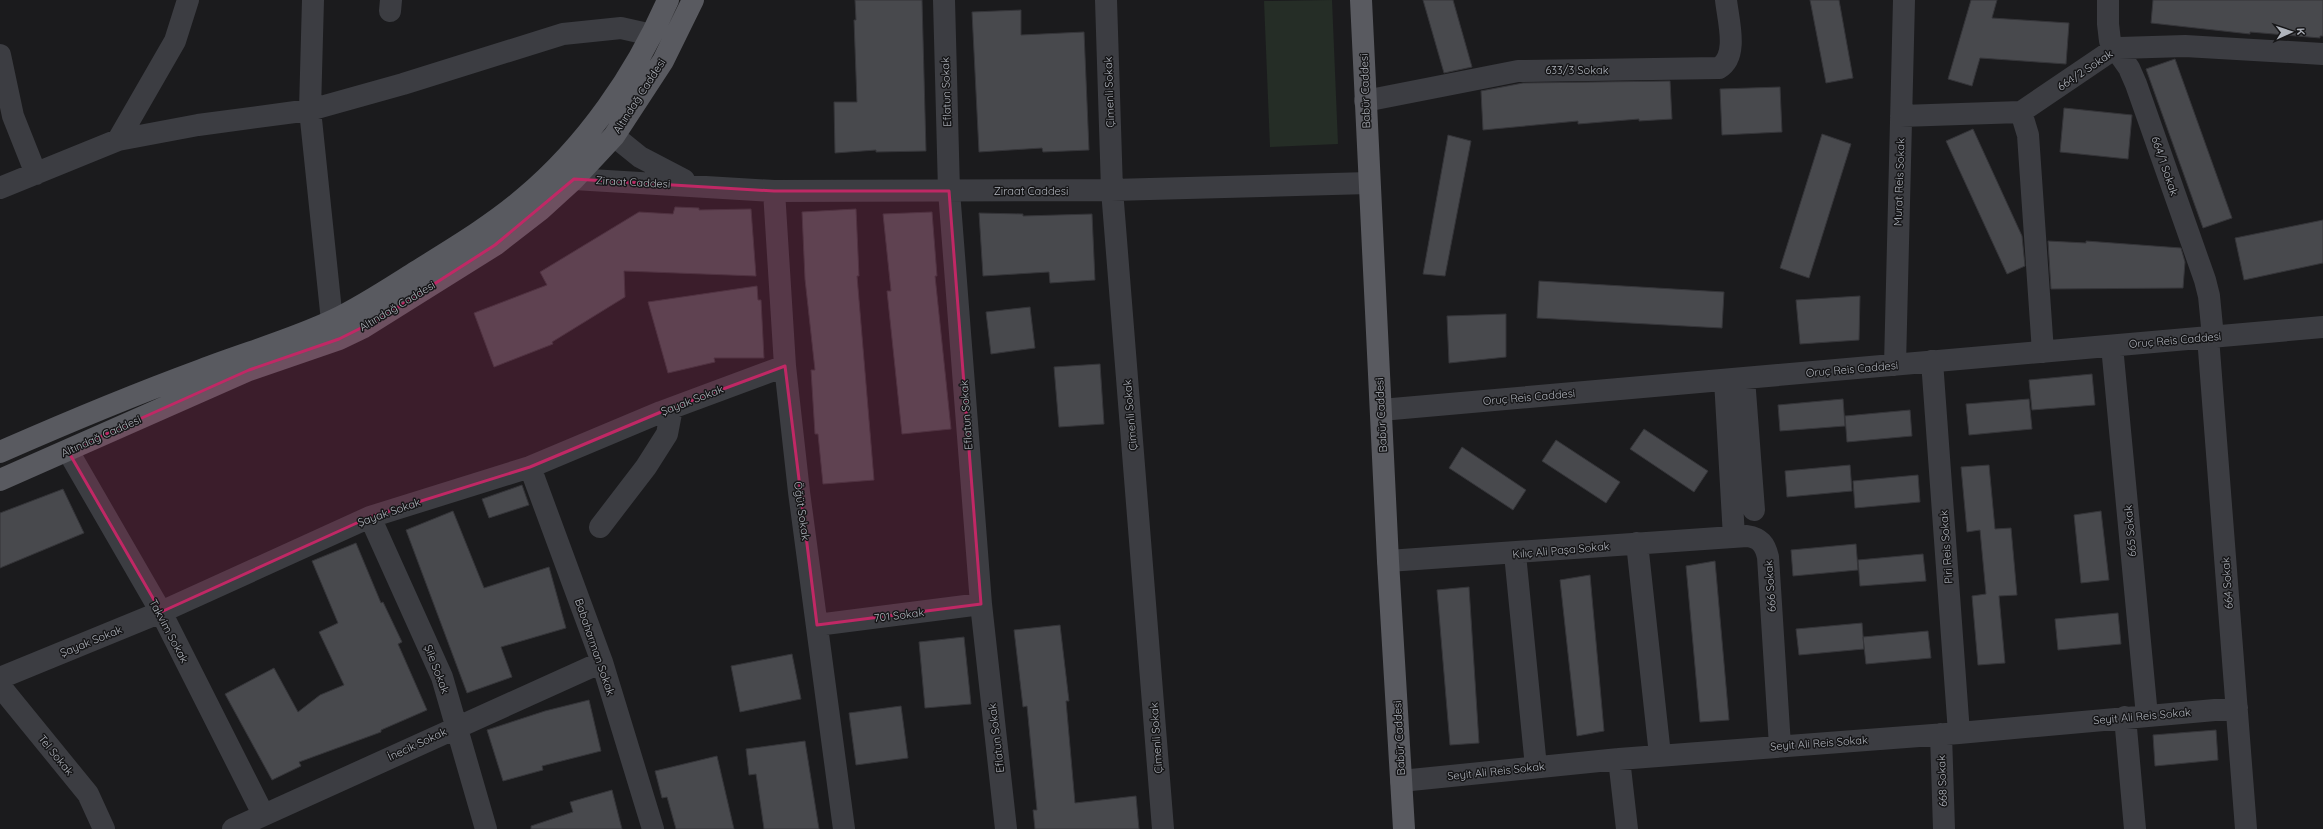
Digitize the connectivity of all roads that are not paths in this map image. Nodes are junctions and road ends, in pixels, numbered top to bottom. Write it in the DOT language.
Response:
graph roads {
  1 [pos="188,0"];
  2 [pos="313,0"];
  3 [pos="668,0"];
  4 [pos="693,0"];
  5 [pos="944,0"];
  6 [pos="1106,0"];
  7 [pos="1361,0"];
  8 [pos="1726,0"];
  9 [pos="1904,0"];
  10 [pos="2108,0"];
  11 [pos="652,35"];
  12 [pos="2115,50"];
  13 [pos="2323,54"];
  14 [pos="0,56"];
  15 [pos="1365,101"];
  16 [pos="310,110"];
  17 [pos="2021,112"];
  18 [pos="601,114"];
  19 [pos="1901,116"];
  20 [pos="614,136"];
  21 [pos="118,140"];
  22 [pos="36,174"];
  23 [pos="574,179"];
  24 [pos="1369,183"];
  25 [pos="692,184"];
  26 [pos="0,188"];
  27 [pos="1112,190"];
  28 [pos="774,191"];
  29 [pos="949,191"];
  30 [pos="332,321"];
  31 [pos="2323,327"];
  32 [pos="2211,337"];
  33 [pos="2112,346"];
  34 [pos="2044,352"];
  35 [pos="1932,361"];
  36 [pos="1895,365"];
  37 [pos="785,366"];
  38 [pos="1734,379"];
  39 [pos="672,408"];
  40 [pos="1381,410"];
  41 [pos="68,451"];
  42 [pos="0,452"];
  43 [pos="530,467"];
  44 [pos="0,480"];
  45 [pos="1754,510"];
  46 [pos="370,517"];
  47 [pos="600,527"];
  48 [pos="1734,537"];
  49 [pos="1637,543"];
  50 [pos="1515,554"];
  51 [pos="1388,561"];
  52 [pos="981,604"];
  53 [pos="161,612"];
  54 [pos="817,625"];
  55 [pos="602,662"];
  56 [pos="0,678"];
  57 [pos="0,686"];
  58 [pos="2237,708"];
  59 [pos="2147,716"];
  60 [pos="2125,717"];
  61 [pos="456,726"];
  62 [pos="1950,733"];
  63 [pos="1780,746"];
  64 [pos="1660,756"];
  65 [pos="1620,759"];
  66 [pos="1536,767"];
  67 [pos="1401,780"];
  68 [pos="263,814"];
  69 [pos="104,829"];
  70 [pos="233,829"];
  71 [pos="486,829"];
  72 [pos="653,829"];
  73 [pos="844,829"];
  74 [pos="1006,829"];
  75 [pos="1163,829"];
  76 [pos="1404,829"];
  77 [pos="1627,829"];
  78 [pos="1944,829"];
  79 [pos="2135,829"];
  80 [pos="2246,829"];
  1 -- 21 [label="street"];
  2 -- 16 [label="street"];
  3 -- 11 [label="main road, Altındağ Caddesi"];
  4 -- 20 [label="main road, Altındağ Caddesi"];
  5 -- 29 [label="street, Eflatun Sokak"];
  6 -- 27 [label="street, Çimenli Sokak"];
  7 -- 15 [label="main road, Babür Caddesi"];
  8 -- 15 [label="street, 633/3 Sokak"];
  9 -- 19 [label="street, Murat Reis Sokak"];
  10 -- 12 [label="street, 664/1 Sokak"];
  11 -- 16 [label="street"];
  11 -- 18 [label="main road, Altındağ Caddesi"];
  12 -- 13 [label="street, 664/2 Sokak"];
  12 -- 17 [label="street, 664/2 Sokak"];
  12 -- 32 [label="street, 664/1 Sokak"];
  14 -- 22 [label="street"];
  15 -- 24 [label="main road, Babür Caddesi"];
  16 -- 21 [label="street"];
  16 -- 30 [label="street"];
  17 -- 19 [label="street"];
  17 -- 34 [label="street"];
  18 -- 20 [label="main road"];
  18 -- 30 [label="main road, Altındağ Caddesi"];
  19 -- 36 [label="street, Murat Reis Sokak"];
  20 -- 23 [label="main road, Altındağ Caddesi"];
  20 -- 25 [label="street, Ziraat Caddesi"];
  21 -- 22 [label="street"];
  22 -- 26 [label="street"];
  23 -- 25 [label="street, Ziraat Caddesi"];
  23 -- 41 [label="main road, Altındağ Caddesi"];
  24 -- 27 [label="street, Ziraat Caddesi"];
  24 -- 40 [label="main road, Babür Caddesi"];
  25 -- 28 [label="street, Ziraat Caddesi"];
  27 -- 29 [label="street, Ziraat Caddesi"];
  27 -- 75 [label="street, Çimenli Sokak"];
  28 -- 29 [label="street, Ziraat Caddesi"];
  28 -- 37 [label="street, Öğüt Sokak"];
  29 -- 52 [label="street, Eflatun Sokak"];
  30 -- 42 [label="main road, Altındağ Caddesi"];
  31 -- 32 [label="street, Oruç Reis Caddesi"];
  32 -- 33 [label="street, Oruç Reis Caddesi"];
  32 -- 58 [label="street, 664 Sokak"];
  33 -- 34 [label="street, Oruç Reis Caddesi"];
  33 -- 59 [label="street, 665 Sokak"];
  34 -- 35 [label="street, Oruç Reis Caddesi"];
  35 -- 36 [label="street, Oruç Reis Caddesi"];
  35 -- 62 [label="street, Piri Reis Sokak"];
  36 -- 38 [label="street, Oruç Reis Caddesi"];
  37 -- 39 [label="street, Şayak Sokak"];
  37 -- 54 [label="street, Öğüt Sokak"];
  38 -- 40 [label="street, Oruç Reis Caddesi"];
  38 -- 45 [label="street"];
  38 -- 48 [label="street"];
  39 -- 43 [label="street, Şayak Sokak"];
  39 -- 47 [label="street"];
  40 -- 51 [label="main road, Babür Caddesi"];
  41 -- 44 [label="main road, Altındağ Caddesi"];
  41 -- 53 [label="street, Takvim Sokak"];
  43 -- 46 [label="street, Şayak Sokak"];
  43 -- 55 [label="street, Babaharman Sokak"];
  46 -- 53 [label="street, Şayak Sokak"];
  46 -- 61 [label="street, Şile Sokak"];
  48 -- 49 [label="street, Kılıç Ali Paşa Sokak"];
  48 -- 63 [label="street, 666 Sokak"];
  49 -- 50 [label="street, Kılıç Ali Paşa Sokak"];
  49 -- 64 [label="street"];
  50 -- 51 [label="street, Kılıç Ali Paşa Sokak"];
  50 -- 66 [label="street"];
  51 -- 67 [label="main road, Babür Caddesi"];
  52 -- 54 [label="street, 701 Sokak"];
  52 -- 74 [label="street, Eflatun Sokak"];
  53 -- 56 [label="street, Şayak Sokak"];
  53 -- 68 [label="street, Takvim Sokak"];
  54 -- 73 [label="street, Öğüt Sokak"];
  55 -- 61 [label="street, İnecik Sokak"];
  55 -- 72 [label="street, Babaharman Sokak"];
  57 -- 69 [label="street, Tel Sokak"];
  58 -- 59 [label="street, Seyit Ali Reis Sokak"];
  58 -- 80 [label="street, 664 Sokak"];
  59 -- 60 [label="street, Seyit Ali Reis Sokak"];
  60 -- 62 [label="street, Seyit Ali Reis Sokak"];
  60 -- 79 [label="street"];
  61 -- 68 [label="street, İnecik Sokak"];
  61 -- 71 [label="street, Şile Sokak"];
  62 -- 63 [label="street, Seyit Ali Reis Sokak"];
  62 -- 78 [label="street, 668 Sokak"];
  63 -- 64 [label="street, Seyit Ali Reis Sokak"];
  64 -- 65 [label="street, Seyit Ali Reis Sokak"];
  65 -- 66 [label="street, Seyit Ali Reis Sokak"];
  65 -- 77 [label="street"];
  66 -- 67 [label="street, Seyit Ali Reis Sokak"];
  67 -- 76 [label="main road, Babür Caddesi"];
  68 -- 70 [label="street, İnecik Sokak"];
}
